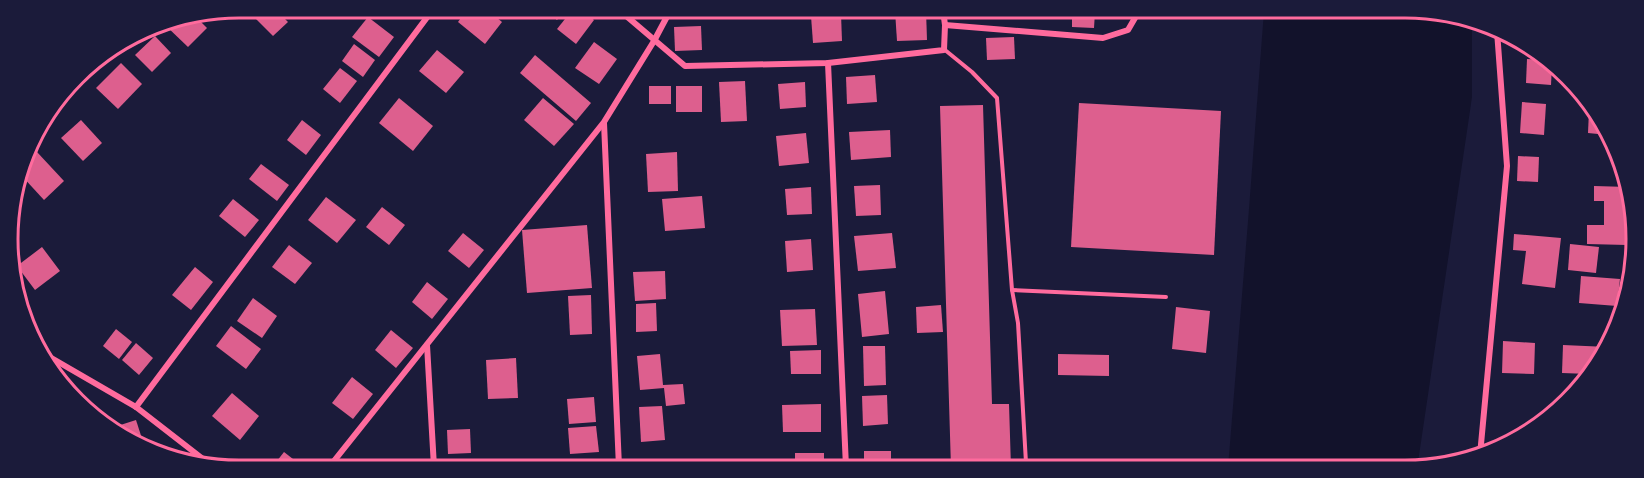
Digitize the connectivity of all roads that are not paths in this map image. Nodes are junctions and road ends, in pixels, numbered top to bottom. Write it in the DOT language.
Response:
graph roads {
  1 [pos="427,18"];
  2 [pos="628,18"];
  3 [pos="666,18"];
  4 [pos="944,18"];
  5 [pos="1135,18"];
  6 [pos="945,25"];
  7 [pos="1498,38"];
  8 [pos="654,40"];
  9 [pos="944,50"];
  10 [pos="828,63"];
  11 [pos="603,122"];
  12 [pos="1012,290"];
  13 [pos="1167,297"];
  14 [pos="428,344"];
  15 [pos="53,359"];
  16 [pos="136,407"];
  17 [pos="1481,446"];
  18 [pos="200,457"];
  19 [pos="335,460"];
  20 [pos="434,460"];
  21 [pos="619,460"];
  22 [pos="846,460"];
  23 [pos="1026,460"];
  1 -- 16 [label="street"];
  2 -- 8 [label="street"];
  3 -- 8 [label="street"];
  4 -- 6 [label="street"];
  5 -- 6 [label="street"];
  6 -- 9 [label="street"];
  7 -- 17 [label="street"];
  8 -- 10 [label="street"];
  8 -- 11 [label="street"];
  9 -- 10 [label="street"];
  9 -- 12 [label="lane"];
  10 -- 22 [label="street"];
  11 -- 14 [label="street"];
  11 -- 21 [label="street"];
  12 -- 13 [label="lane"];
  12 -- 23 [label="lane"];
  14 -- 19 [label="street"];
  14 -- 20 [label="street"];
  15 -- 16 [label="street"];
  16 -- 18 [label="street"];
}
